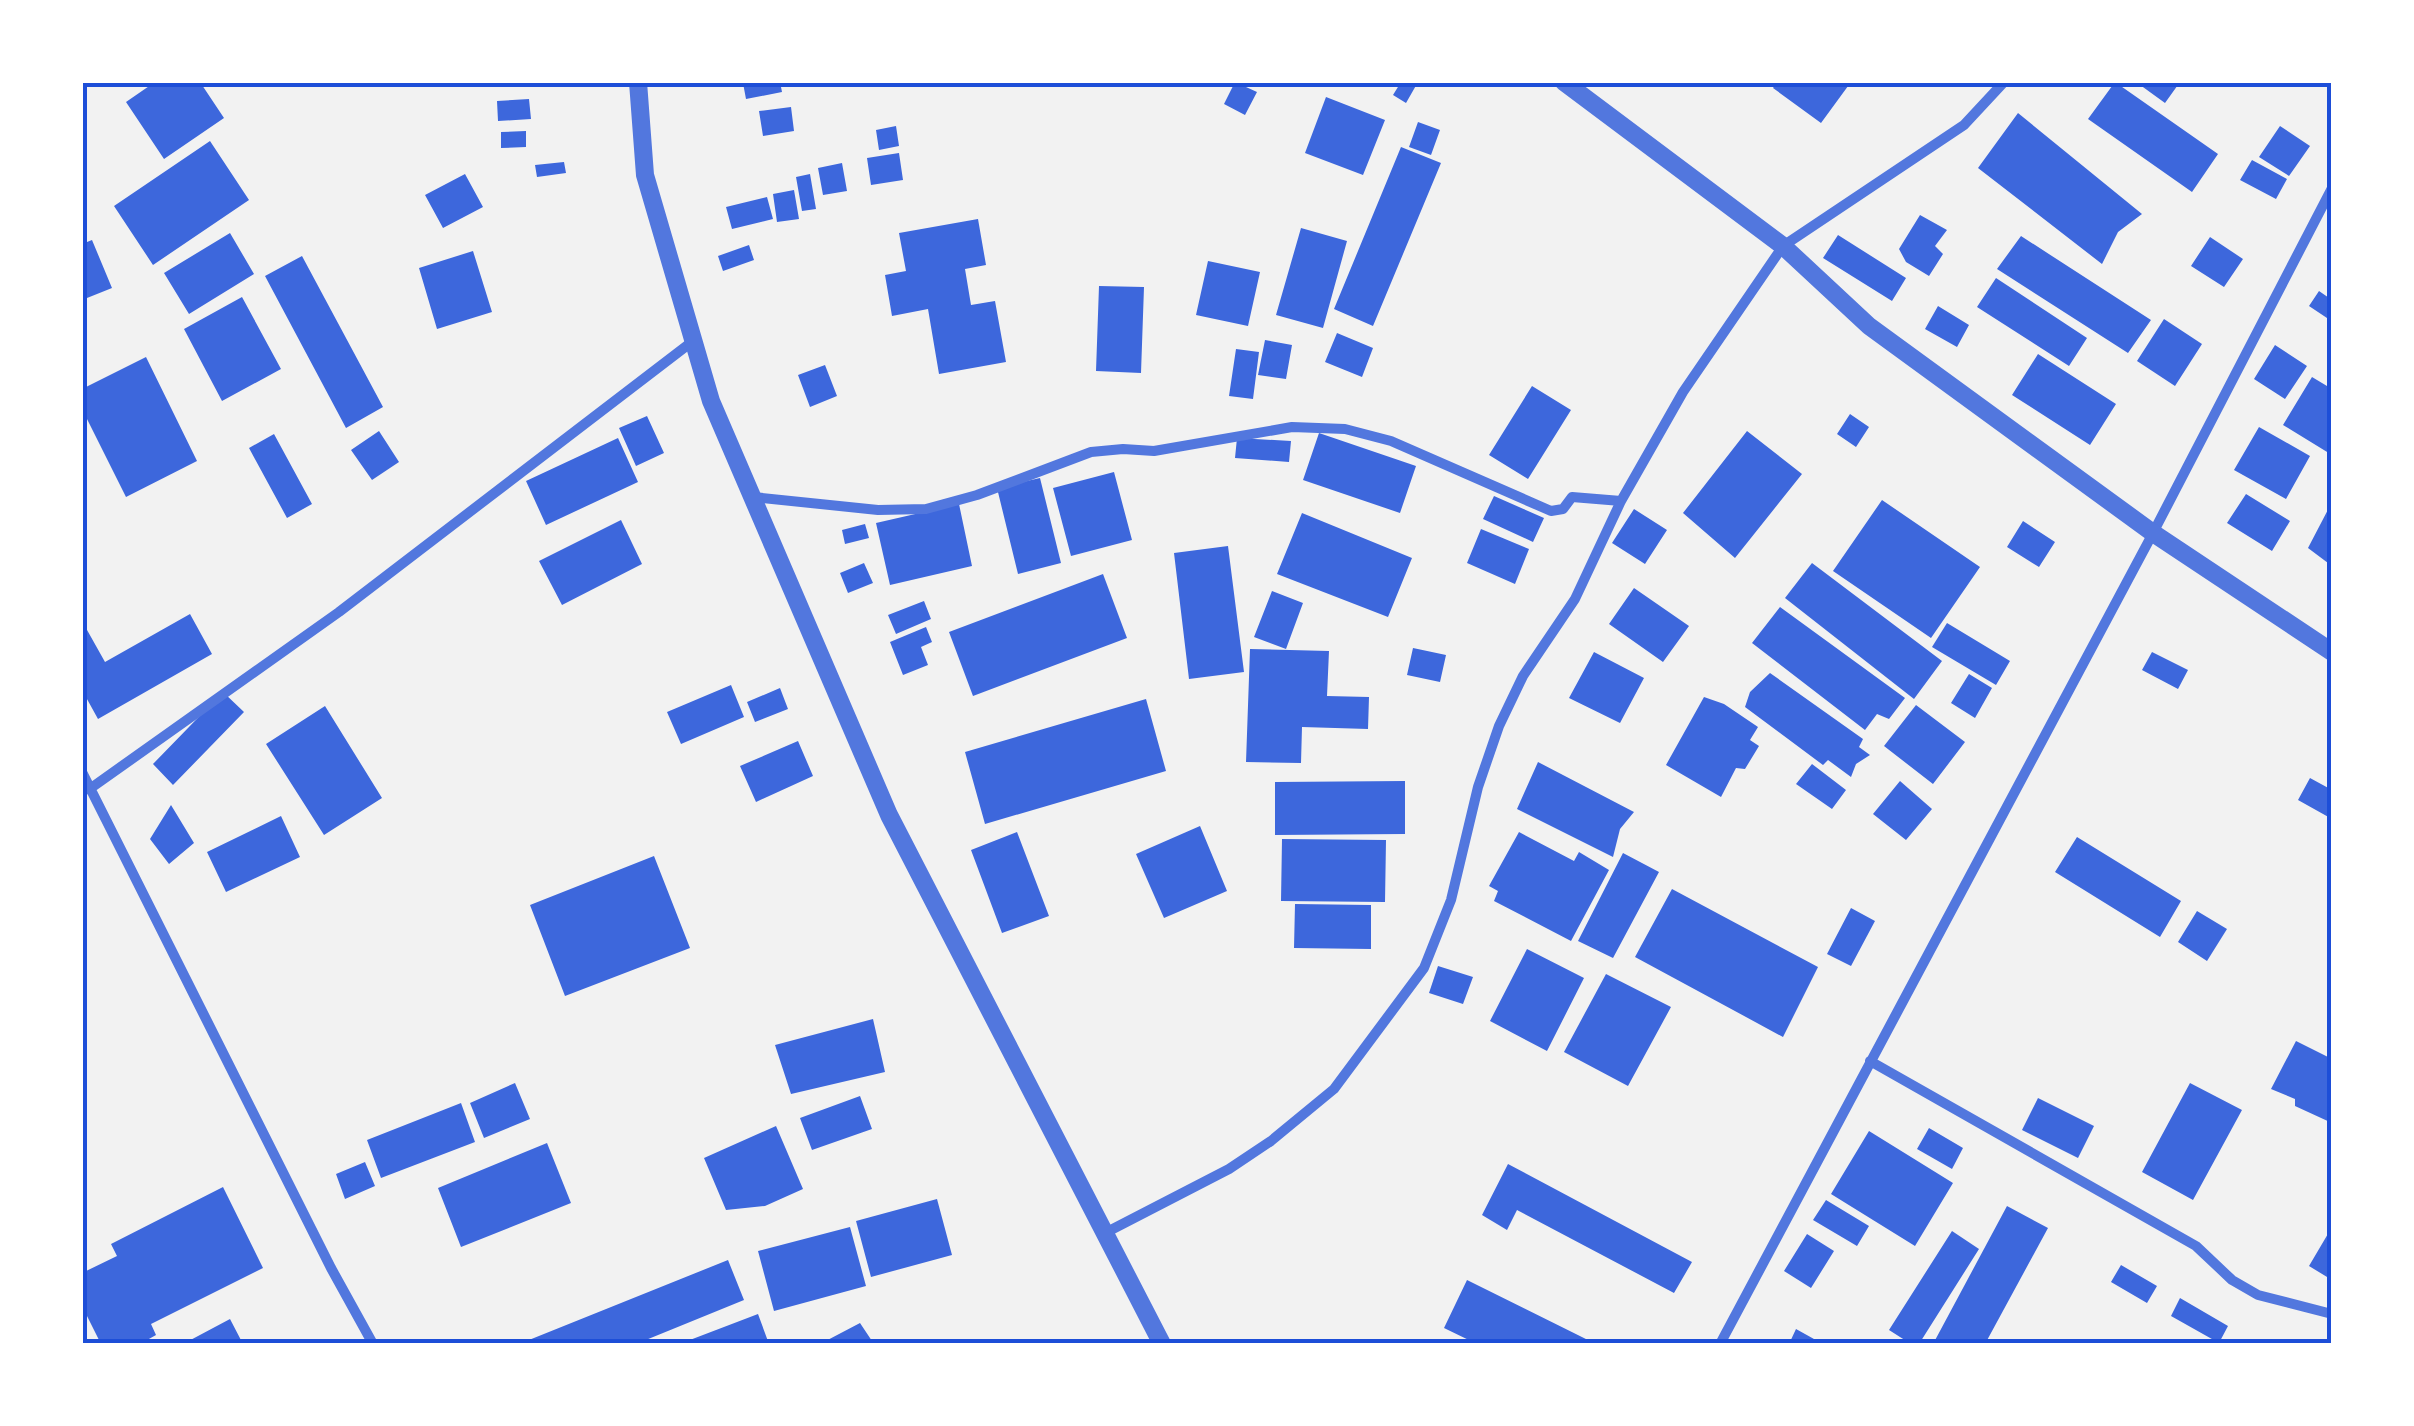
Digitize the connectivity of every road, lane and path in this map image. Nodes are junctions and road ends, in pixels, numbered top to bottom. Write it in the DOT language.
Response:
graph roads {
  1 [pos="638,82"];
  2 [pos="1564,82"];
  3 [pos="2004,82"];
  4 [pos="2332,188"];
  5 [pos="1783,246"];
  6 [pos="692,341"];
  7 [pos="752,498"];
  8 [pos="1621,501"];
  9 [pos="2152,534"];
  10 [pos="2332,652"];
  11 [pos="82,772"];
  12 [pos="86,789"];
  13 [pos="1870,1061"];
  14 [pos="1105,1232"];
  15 [pos="2332,1314"];
  16 [pos="374,1344"];
  17 [pos="1162,1344"];
  18 [pos="1720,1344"];
  1 -- 6 [label="street"];
  2 -- 5 [label="street"];
  3 -- 5 [label="street"];
  4 -- 9 [label="street"];
  5 -- 8 [label="street"];
  5 -- 9 [label="street"];
  6 -- 7 [label="street"];
  6 -- 12 [label="street"];
  7 -- 8 [label="street"];
  7 -- 14 [label="street"];
  8 -- 14 [label="street"];
  9 -- 10 [label="street"];
  9 -- 13 [label="street"];
  11 -- 12 [label="street"];
  12 -- 16 [label="street"];
  13 -- 15 [label="street"];
  13 -- 18 [label="street"];
  14 -- 17 [label="street"];
}
